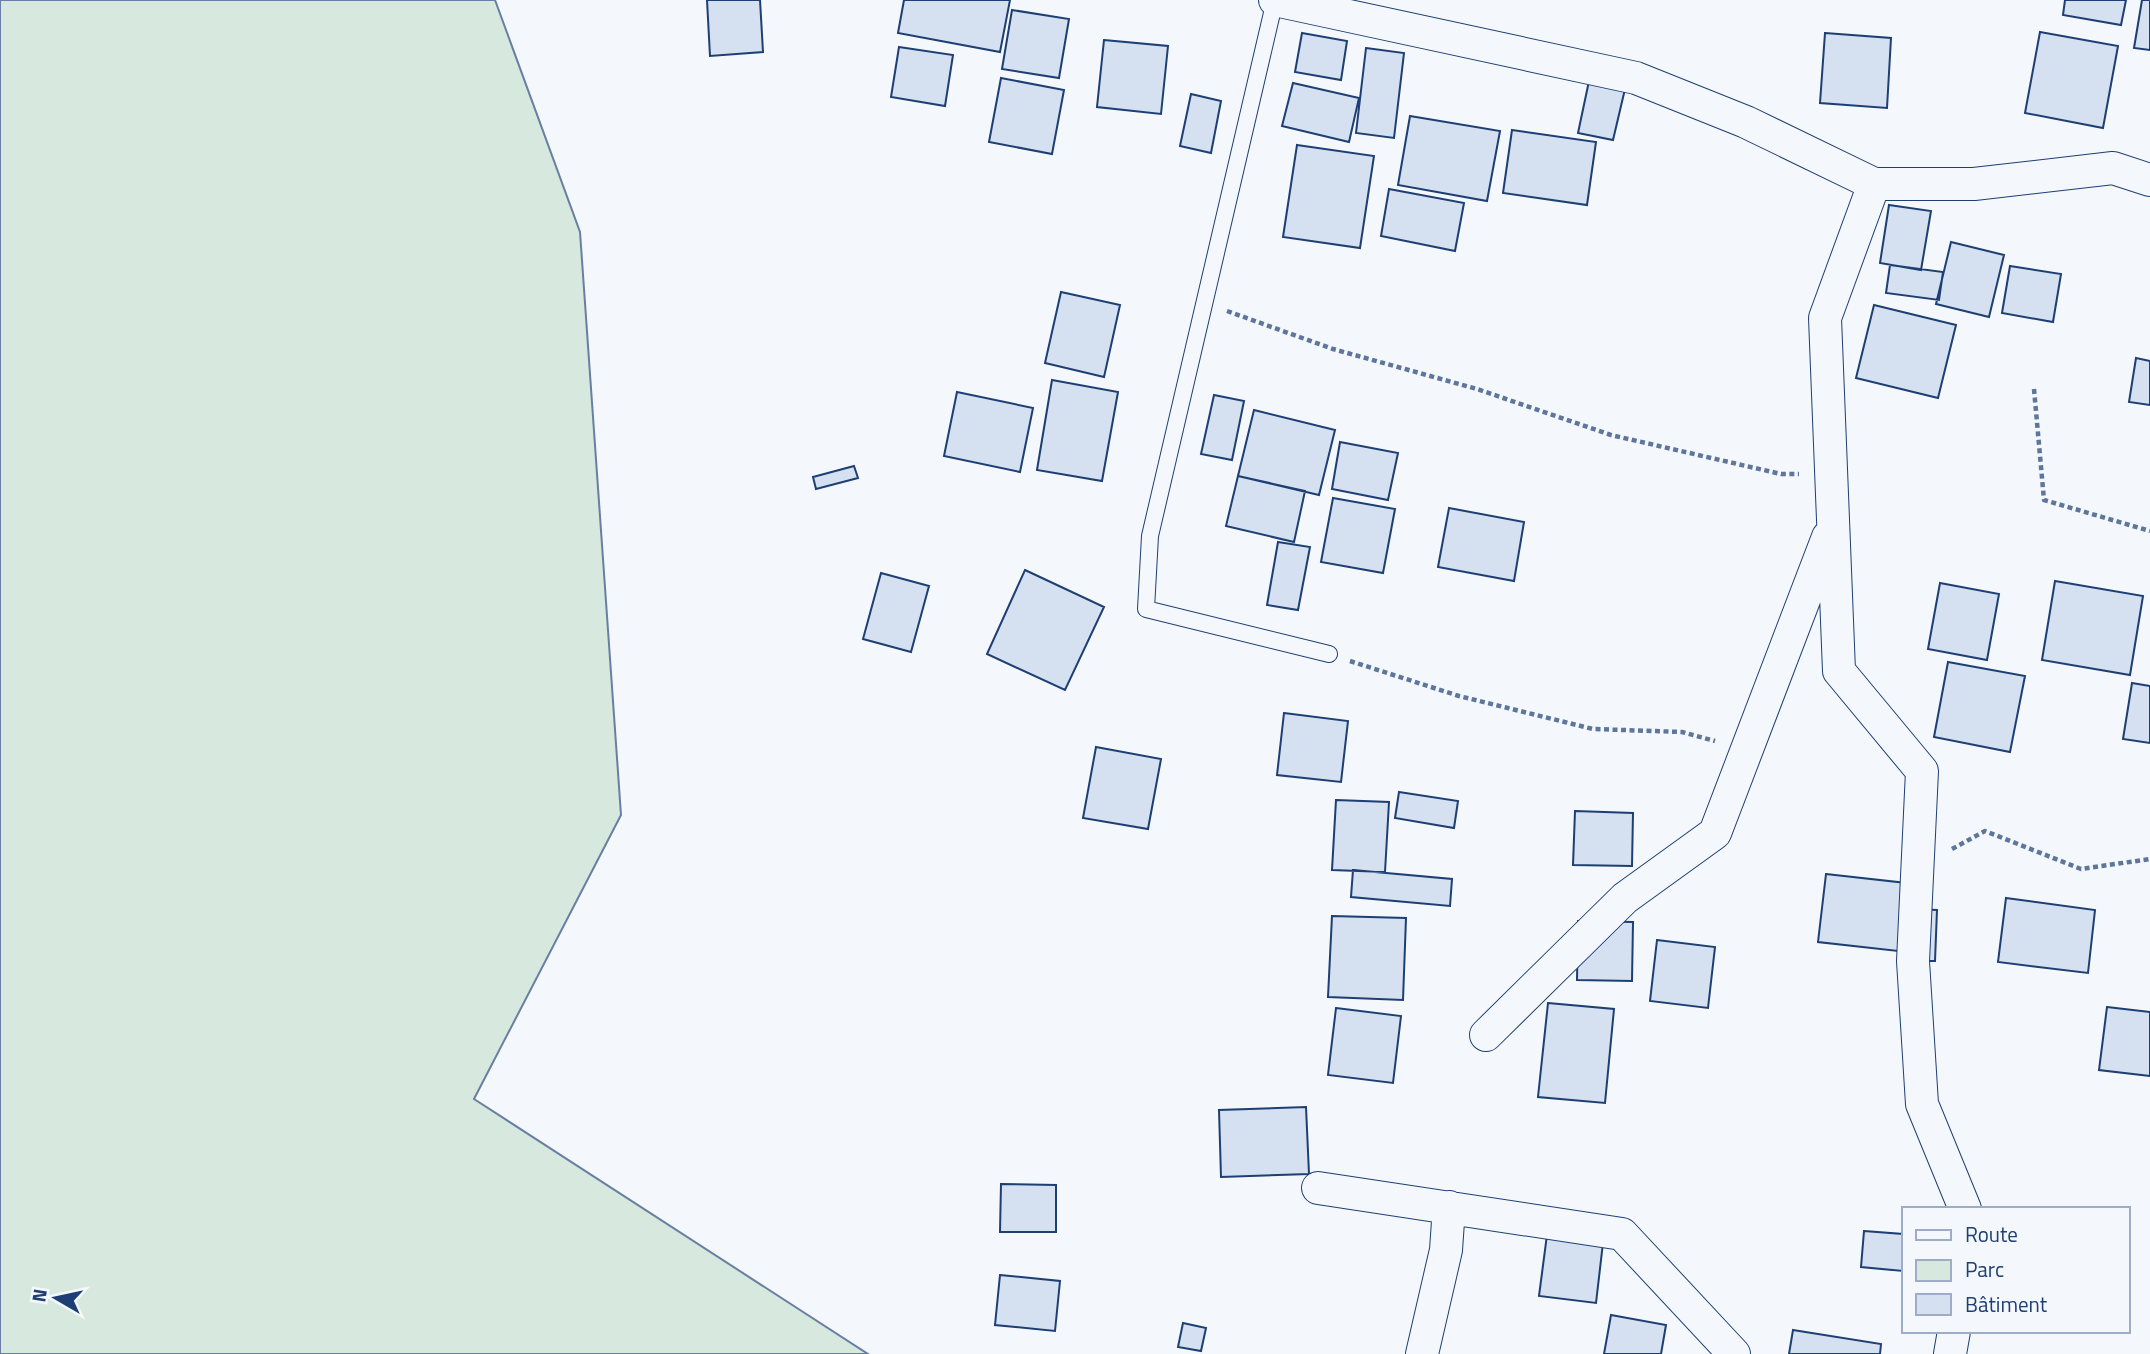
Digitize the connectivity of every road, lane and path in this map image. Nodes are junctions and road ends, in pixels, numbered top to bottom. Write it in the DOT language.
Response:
graph roads {
  1 [pos="1275,0"];
  2 [pos="2150,180"];
  3 [pos="1874,184"];
  4 [pos="1205,299"];
  5 [pos="2034,388"];
  6 [pos="1832,476"];
  7 [pos="1834,523"];
  8 [pos="2150,531"];
  9 [pos="1329,654"];
  10 [pos="1746,750"];
  11 [pos="2150,859"];
  12 [pos="1917,867"];
  13 [pos="1486,1035"];
  14 [pos="1318,1188"];
  15 [pos="1964,1207"];
  16 [pos="1449,1208"];
  17 [pos="1954,1333"];
  18 [pos="1422,1354"];
  19 [pos="1734,1354"];
  20 [pos="1950,1354"];
  1 -- 3 [label="street"];
  1 -- 4 [label="lane"];
  2 -- 3 [label="street"];
  3 -- 6 [label="street"];
  4 -- 6 [label="path"];
  4 -- 9 [label="lane"];
  5 -- 8 [label="path"];
  6 -- 7 [label="street"];
  7 -- 10 [label="street"];
  7 -- 12 [label="street"];
  9 -- 10 [label="path"];
  10 -- 13 [label="street"];
  11 -- 12 [label="path"];
  12 -- 15 [label="street"];
  14 -- 16 [label="street"];
  16 -- 18 [label="street"];
  16 -- 19 [label="street"];
  17 -- 20 [label="street"];
}
